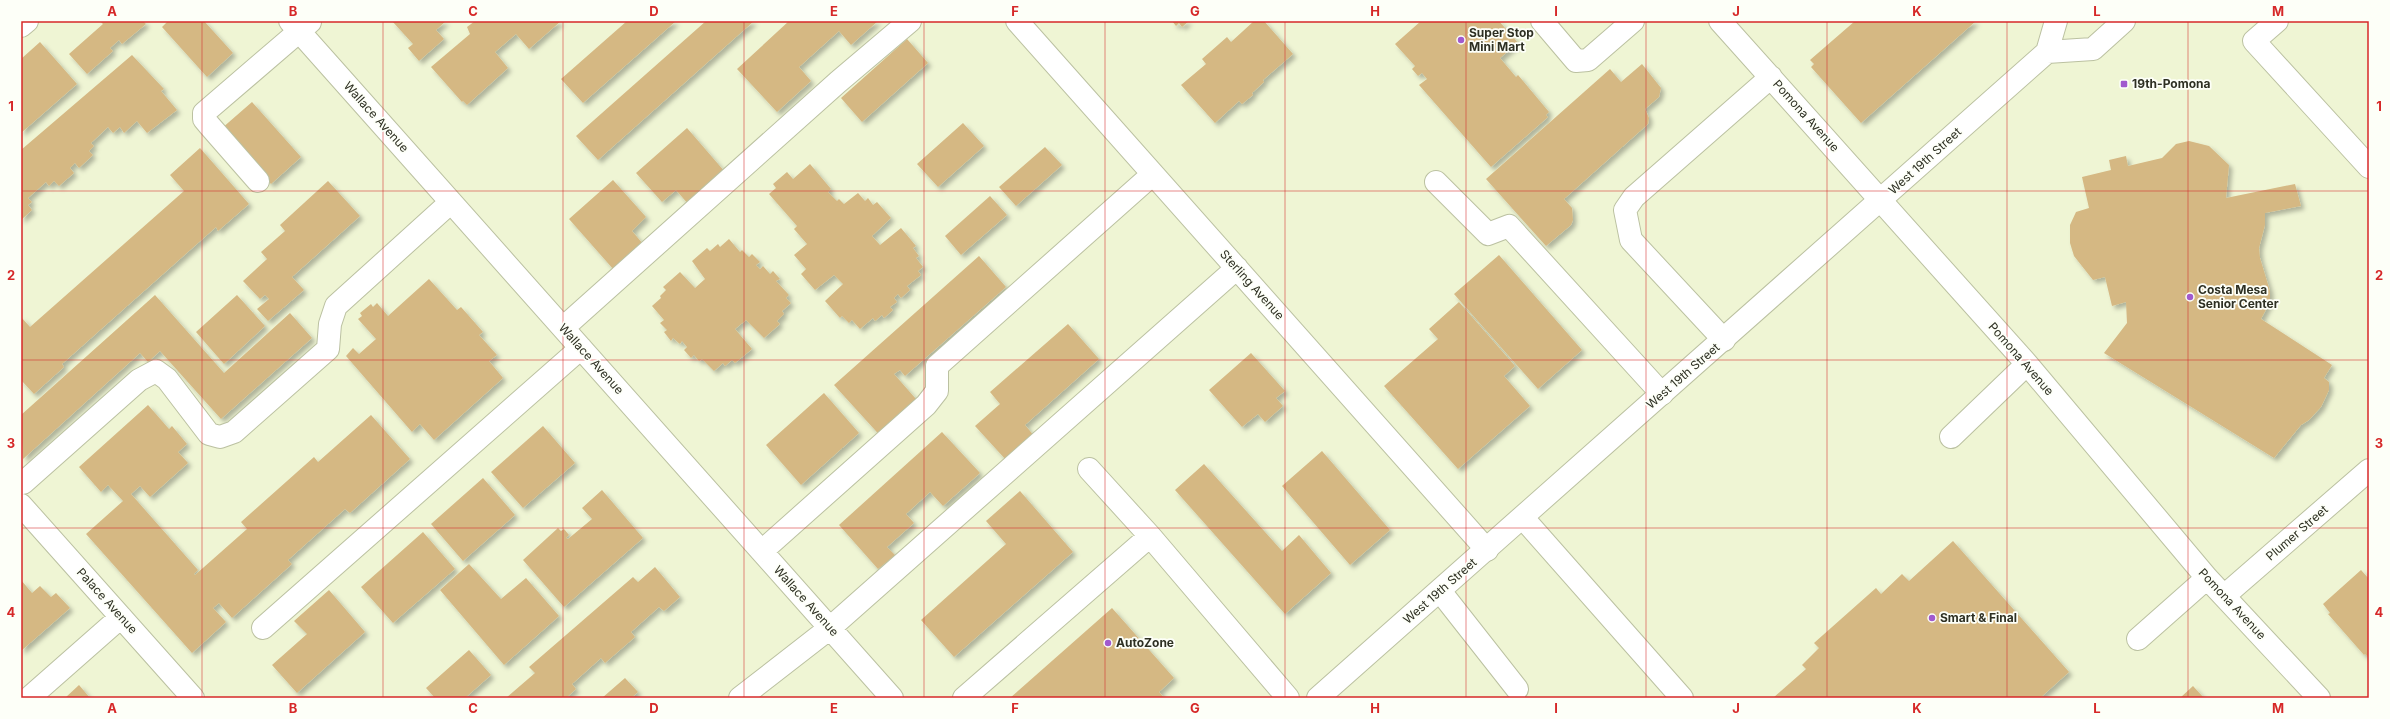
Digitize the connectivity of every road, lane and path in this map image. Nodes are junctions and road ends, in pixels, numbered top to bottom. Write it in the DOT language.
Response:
graph roads {
  1 [pos="27,21"];
  2 [pos="910,21"];
  3 [pos="1017,21"];
  4 [pos="1542,21"];
  5 [pos="1633,21"];
  6 [pos="1720,21"];
  7 [pos="2056,21"];
  8 [pos="2124,21"];
  9 [pos="2277,21"];
  10 [pos="300,24"];
  11 [pos="21,26"];
  12 [pos="2047,52"];
  13 [pos="1771,77"];
  14 [pos="2369,167"];
  15 [pos="1153,174"];
  16 [pos="258,181"];
  17 [pos="1436,182"];
  18 [pos="1882,200"];
  19 [pos="451,202"];
  20 [pos="1237,268"];
  21 [pos="563,328"];
  22 [pos="1724,340"];
  23 [pos="580,348"];
  24 [pos="2027,364"];
  25 [pos="1662,394"];
  26 [pos="1951,437"];
  27 [pos="1089,469"];
  28 [pos="2369,470"];
  29 [pos="23,483"];
  30 [pos="21,505"];
  31 [pos="1523,518"];
  32 [pos="1150,536"];
  33 [pos="1487,550"];
  34 [pos="762,552"];
  35 [pos="2207,578"];
  36 [pos="1440,591"];
  37 [pos="2224,596"];
  38 [pos="121,617"];
  39 [pos="263,628"];
  40 [pos="830,628"];
  41 [pos="2138,639"];
  42 [pos="1517,689"];
  43 [pos="29,698"];
  44 [pos="193,698"];
  45 [pos="740,698"];
  46 [pos="892,698"];
  47 [pos="964,698"];
  48 [pos="1288,698"];
  49 [pos="1318,698"];
  50 [pos="1682,698"];
  51 [pos="2319,698"];
  1 -- 11 [label="street"];
  2 -- 21 [label="street"];
  3 -- 15 [label="street, Sterling Avenue"];
  4 -- 5 [label="street"];
  6 -- 13 [label="street, Pomona Avenue"];
  7 -- 12 [label="street"];
  8 -- 12 [label="street"];
  9 -- 14 [label="street"];
  10 -- 16 [label="street"];
  10 -- 19 [label="street, Wallace Avenue"];
  12 -- 18 [label="street, West 19th Street"];
  13 -- 18 [label="street, Pomona Avenue"];
  13 -- 22 [label="street"];
  15 -- 20 [label="street, Sterling Avenue"];
  15 -- 34 [label="street"];
  17 -- 25 [label="street"];
  18 -- 22 [label="street, West 19th Street"];
  18 -- 24 [label="street, Pomona Avenue"];
  19 -- 21 [label="street, Wallace Avenue"];
  19 -- 29 [label="street"];
  20 -- 33 [label="street, Sterling Avenue"];
  20 -- 40 [label="street"];
  21 -- 23 [label="street, Wallace Avenue"];
  22 -- 25 [label="street, West 19th Street"];
  23 -- 34 [label="street, Wallace Avenue"];
  23 -- 39 [label="street"];
  24 -- 26 [label="street"];
  24 -- 35 [label="street, Pomona Avenue"];
  25 -- 31 [label="street, West 19th Street"];
  27 -- 32 [label="street"];
  28 -- 37 [label="street, Plumer Street"];
  30 -- 38 [label="street, Palace Avenue"];
  31 -- 33 [label="street, West 19th Street"];
  31 -- 50 [label="street"];
  32 -- 47 [label="street"];
  32 -- 48 [label="street"];
  33 -- 36 [label="street, West 19th Street"];
  34 -- 40 [label="street, Wallace Avenue"];
  35 -- 37 [label="street, Pomona Avenue"];
  35 -- 41 [label="street"];
  36 -- 42 [label="street"];
  36 -- 49 [label="street, West 19th Street"];
  37 -- 51 [label="street, Pomona Avenue"];
  38 -- 43 [label="street"];
  38 -- 44 [label="street, Palace Avenue"];
  40 -- 45 [label="street"];
  40 -- 46 [label="street, Wallace Avenue"];
}
